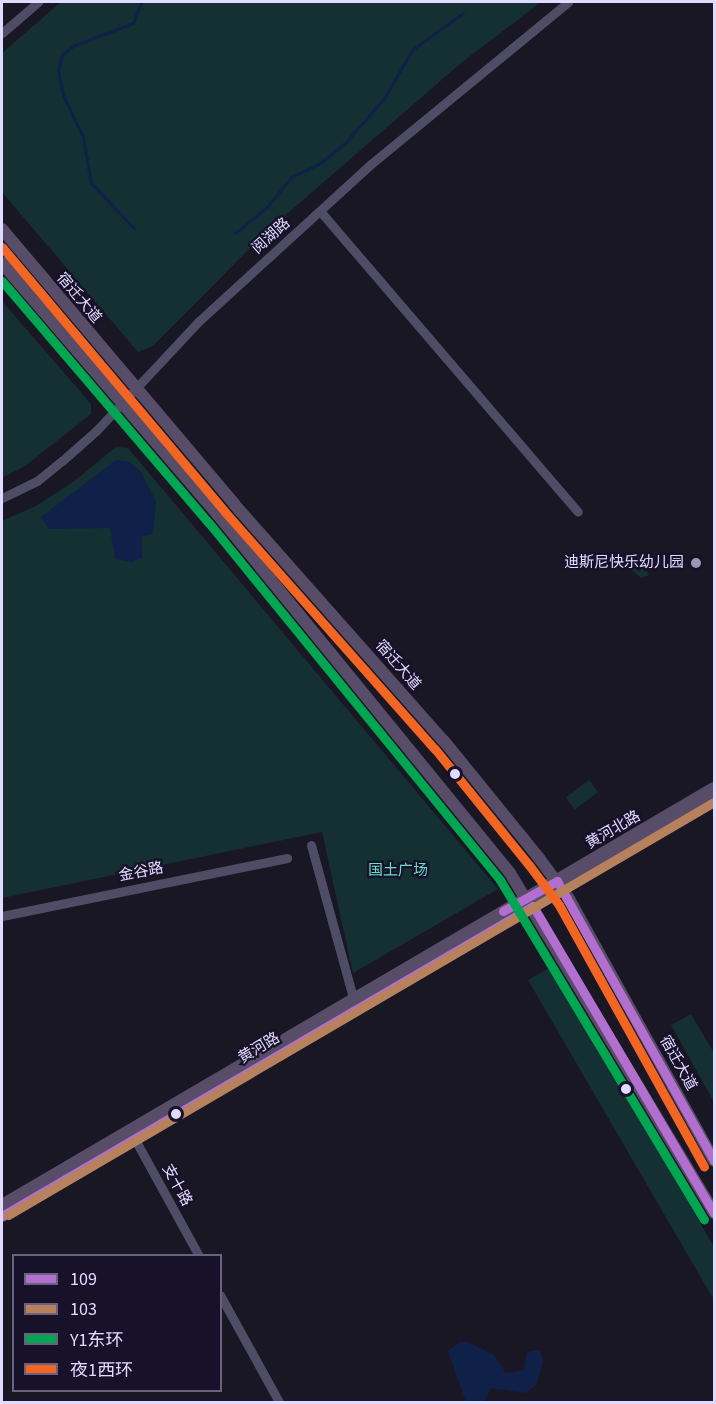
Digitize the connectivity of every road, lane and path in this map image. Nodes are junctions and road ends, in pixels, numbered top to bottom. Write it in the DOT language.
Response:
graph roads {
  1 [pos="38,2"];
  2 [pos="568,2"];
  3 [pos="2,33"];
  4 [pos="320,211"];
  5 [pos="2,229"];
  6 [pos="2,263"];
  7 [pos="135,388"];
  8 [pos="120,405"];
  9 [pos="2,498"];
  10 [pos="578,512"];
  11 [pos="714,788"];
  12 [pos="714,801"];
  13 [pos="312,845"];
  14 [pos="287,858"];
  15 [pos="560,886"];
  16 [pos="530,902"];
  17 [pos="2,916"];
  18 [pos="353,998"];
  19 [pos="132,1134"];
  20 [pos="714,1161"];
  21 [pos="2,1205"];
  22 [pos="714,1213"];
  23 [pos="2,1216"];
  24 [pos="198,1254"];
  25 [pos="222,1299"];
  26 [pos="279,1402"];
  1 -- 3 [label="street"];
  2 -- 4 [label="street, 阅湖路"];
  4 -- 7 [label="street, 阅湖路"];
  4 -- 10 [label="street"];
  5 -- 7 [label="main road, 宿迁大道"];
  6 -- 8 [label="main road"];
  7 -- 8 [label="street, 阅湖路"];
  7 -- 15 [label="main road, 宿迁大道"];
  8 -- 9 [label="street, 阅湖路"];
  8 -- 16 [label="main road"];
  11 -- 15 [label="main road, 黄河北路"];
  12 -- 15 [label="main road, 黄河北路"];
  13 -- 18 [label="street"];
  14 -- 17 [label="street, 金谷路"];
  15 -- 16 [label="main road, 黄河北路"];
  15 -- 20 [label="main road, 宿迁大道"];
  16 -- 18 [label="main road, 黄河路"];
  16 -- 19 [label="main road, 黄河路"];
  16 -- 22 [label="main road"];
  18 -- 19 [label="main road, 黄河路"];
  19 -- 21 [label="main road, 黄河路"];
  19 -- 23 [label="main road, 黄河路"];
  19 -- 24 [label="street, 支十路"];
  25 -- 26 [label="street"];
}
